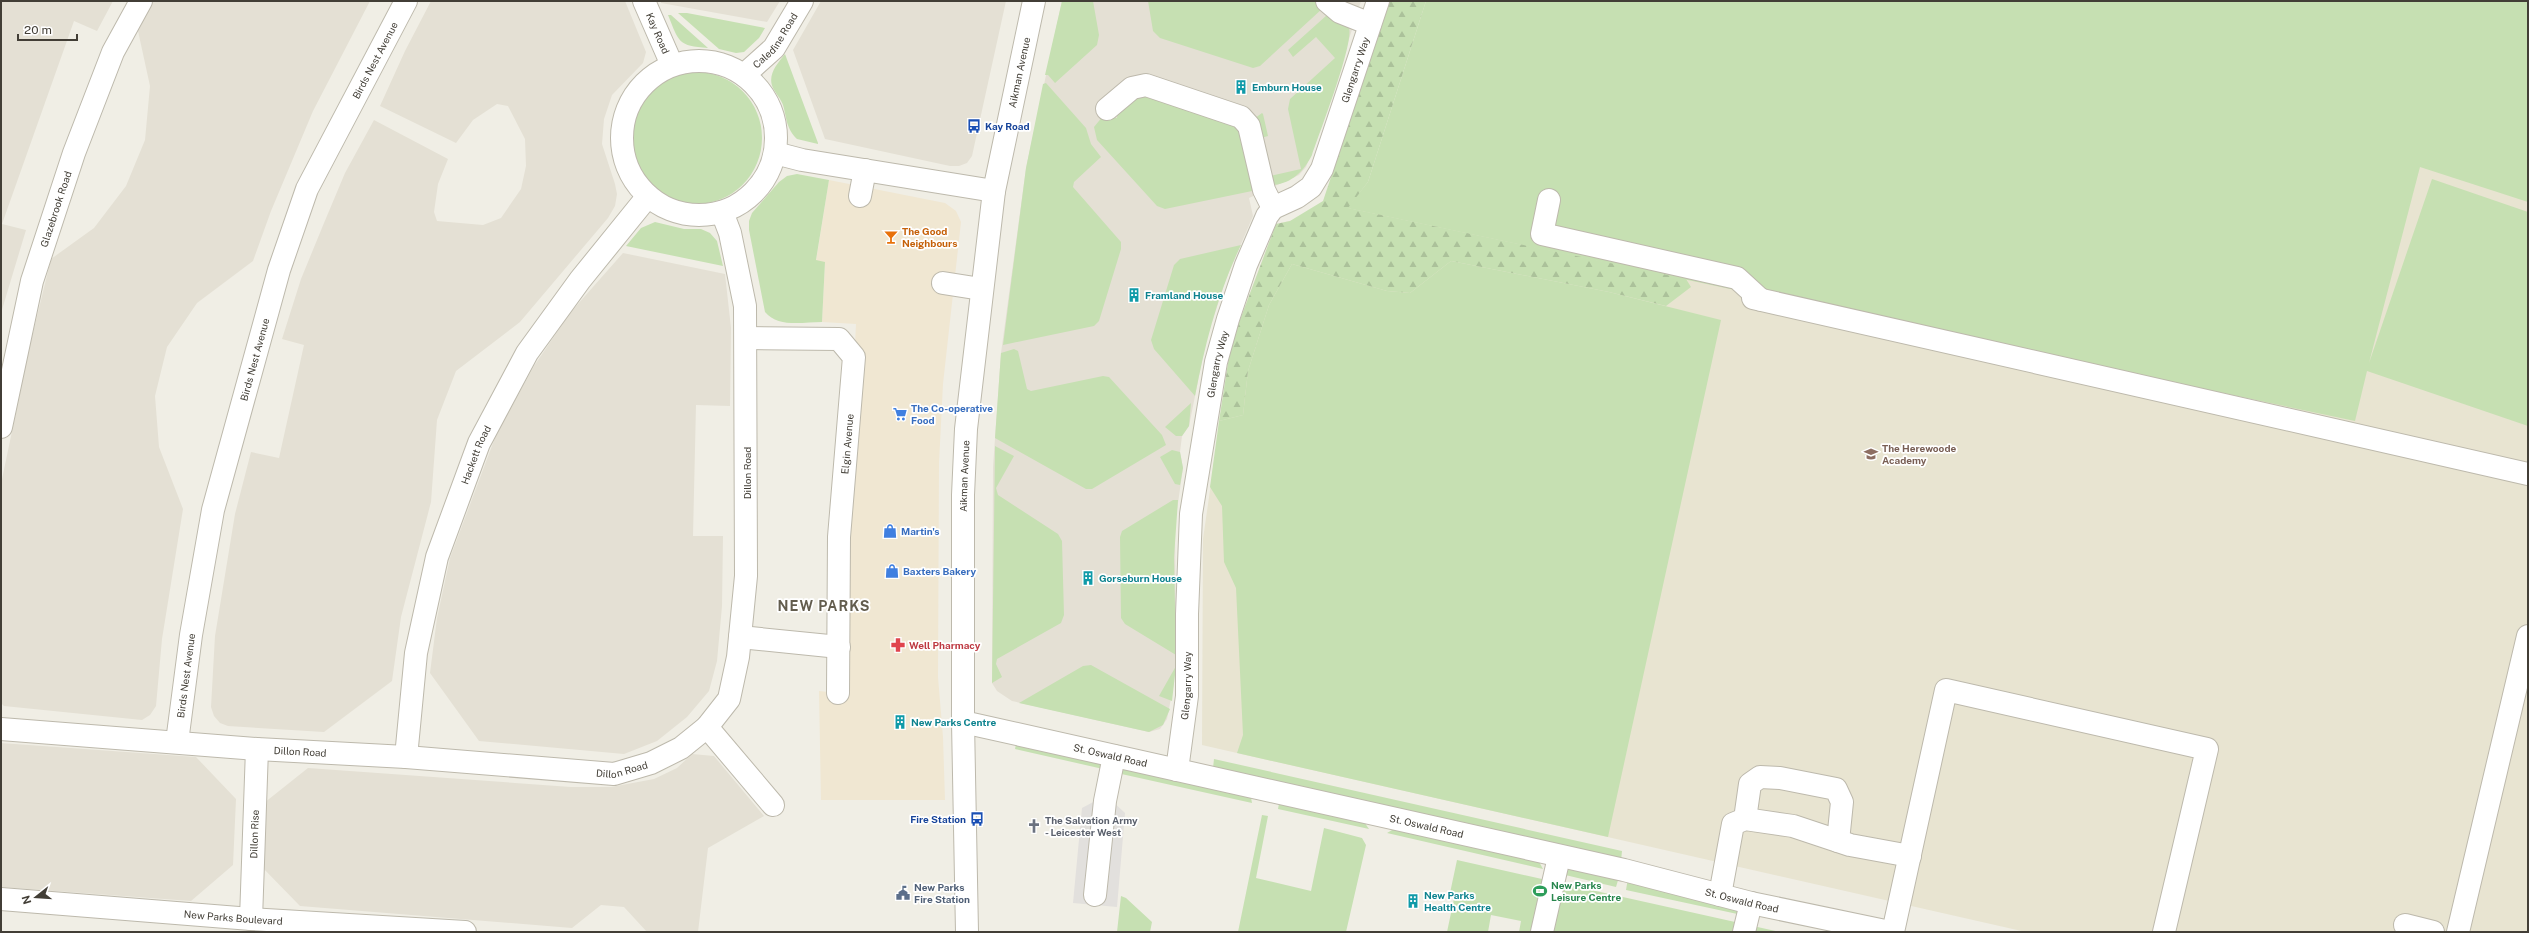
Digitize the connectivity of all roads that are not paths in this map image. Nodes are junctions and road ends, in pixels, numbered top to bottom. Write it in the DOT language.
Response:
graph roads {
  1 [pos="140,1"];
  2 [pos="406,1"];
  3 [pos="644,1"];
  4 [pos="802,1"];
  5 [pos="1034,1"];
  6 [pos="1326,1"];
  7 [pos="1378,1"];
  8 [pos="1370,24"];
  9 [pos="672,65"];
  10 [pos="744,75"];
  11 [pos="1107,109"];
  12 [pos="775,153"];
  13 [pos="864,170"];
  14 [pos="994,191"];
  15 [pos="648,196"];
  16 [pos="860,196"];
  17 [pos="1549,200"];
  18 [pos="1273,208"];
  19 [pos="722,212"];
  20 [pos="943,284"];
  21 [pos="981,289"];
  22 [pos="746,338"];
  23 [pos="1,427"];
  24 [pos="2528,474"];
  25 [pos="740,636"];
  26 [pos="2528,636"];
  27 [pos="838,647"];
  28 [pos="838,693"];
  29 [pos="963,722"];
  30 [pos="706,727"];
  31 [pos="1,729"];
  32 [pos="177,742"];
  33 [pos="257,749"];
  34 [pos="1114,756"];
  35 [pos="406,757"];
  36 [pos="1177,770"];
  37 [pos="773,805"];
  38 [pos="1745,819"];
  39 [pos="1838,841"];
  40 [pos="1910,856"];
  41 [pos="1559,857"];
  42 [pos="1720,895"];
  43 [pos="1096,896"];
  44 [pos="1,899"];
  45 [pos="1751,903"];
  46 [pos="251,919"];
  47 [pos="2405,925"];
  48 [pos="465,932"];
  49 [pos="967,932"];
  50 [pos="1542,932"];
  51 [pos="1744,932"];
  52 [pos="1892,932"];
  53 [pos="2164,932"];
  54 [pos="2433,932"];
  55 [pos="2458,932"];
  1 -- 23 [label="street, Glazebrook Road"];
  2 -- 32 [label="street, Birds Nest Avenue"];
  3 -- 9 [label="street, Kay Road"];
  4 -- 10 [label="street, Caledine Road"];
  5 -- 14 [label="street, Aikman Avenue"];
  6 -- 8 [label="street"];
  7 -- 8 [label="street, Glengarry Way"];
  8 -- 18 [label="street, Glengarry Way"];
  9 -- 10 [label="street, Kay Road"];
  9 -- 15 [label="street, Kay Road"];
  10 -- 12 [label="street, Kay Road"];
  11 -- 18 [label="street"];
  12 -- 13 [label="street"];
  12 -- 19 [label="street, Kay Road"];
  13 -- 14 [label="street"];
  13 -- 16 [label="street"];
  14 -- 21 [label="street, Aikman Avenue"];
  15 -- 19 [label="street, Kay Road"];
  15 -- 35 [label="street, Hackett Road"];
  17 -- 24 [label="street"];
  18 -- 36 [label="street, Glengarry Way"];
  19 -- 22 [label="street, Dillon Road"];
  20 -- 21 [label="street"];
  21 -- 29 [label="street, Aikman Avenue"];
  22 -- 25 [label="street, Dillon Road"];
  22 -- 27 [label="street, Elgin Avenue"];
  25 -- 27 [label="street"];
  25 -- 30 [label="street, Dillon Road"];
  26 -- 55 [label="street"];
  27 -- 28 [label="street, Elgin Avenue"];
  29 -- 34 [label="street, St. Oswald Road"];
  29 -- 49 [label="street, Aikman Avenue"];
  30 -- 35 [label="street, Dillon Road"];
  30 -- 37 [label="street"];
  31 -- 32 [label="street, Dillon Road"];
  32 -- 33 [label="street, Dillon Road"];
  33 -- 35 [label="street, Dillon Road"];
  33 -- 46 [label="street, Dillon Rise"];
  34 -- 36 [label="street, St. Oswald Road"];
  34 -- 43 [label="street"];
  36 -- 41 [label="street, St. Oswald Road"];
  38 -- 39 [label="street"];
  38 -- 39 [label="street"];
  38 -- 42 [label="street"];
  39 -- 40 [label="street"];
  40 -- 52 [label="street"];
  40 -- 53 [label="street"];
  41 -- 42 [label="street, St. Oswald Road"];
  41 -- 50 [label="street"];
  42 -- 45 [label="street, St. Oswald Road"];
  44 -- 46 [label="street, New Parks Boulevard"];
  45 -- 51 [label="street"];
  45 -- 52 [label="street, St. Oswald Road"];
  46 -- 48 [label="street, New Parks Boulevard"];
  47 -- 54 [label="street"];
}
